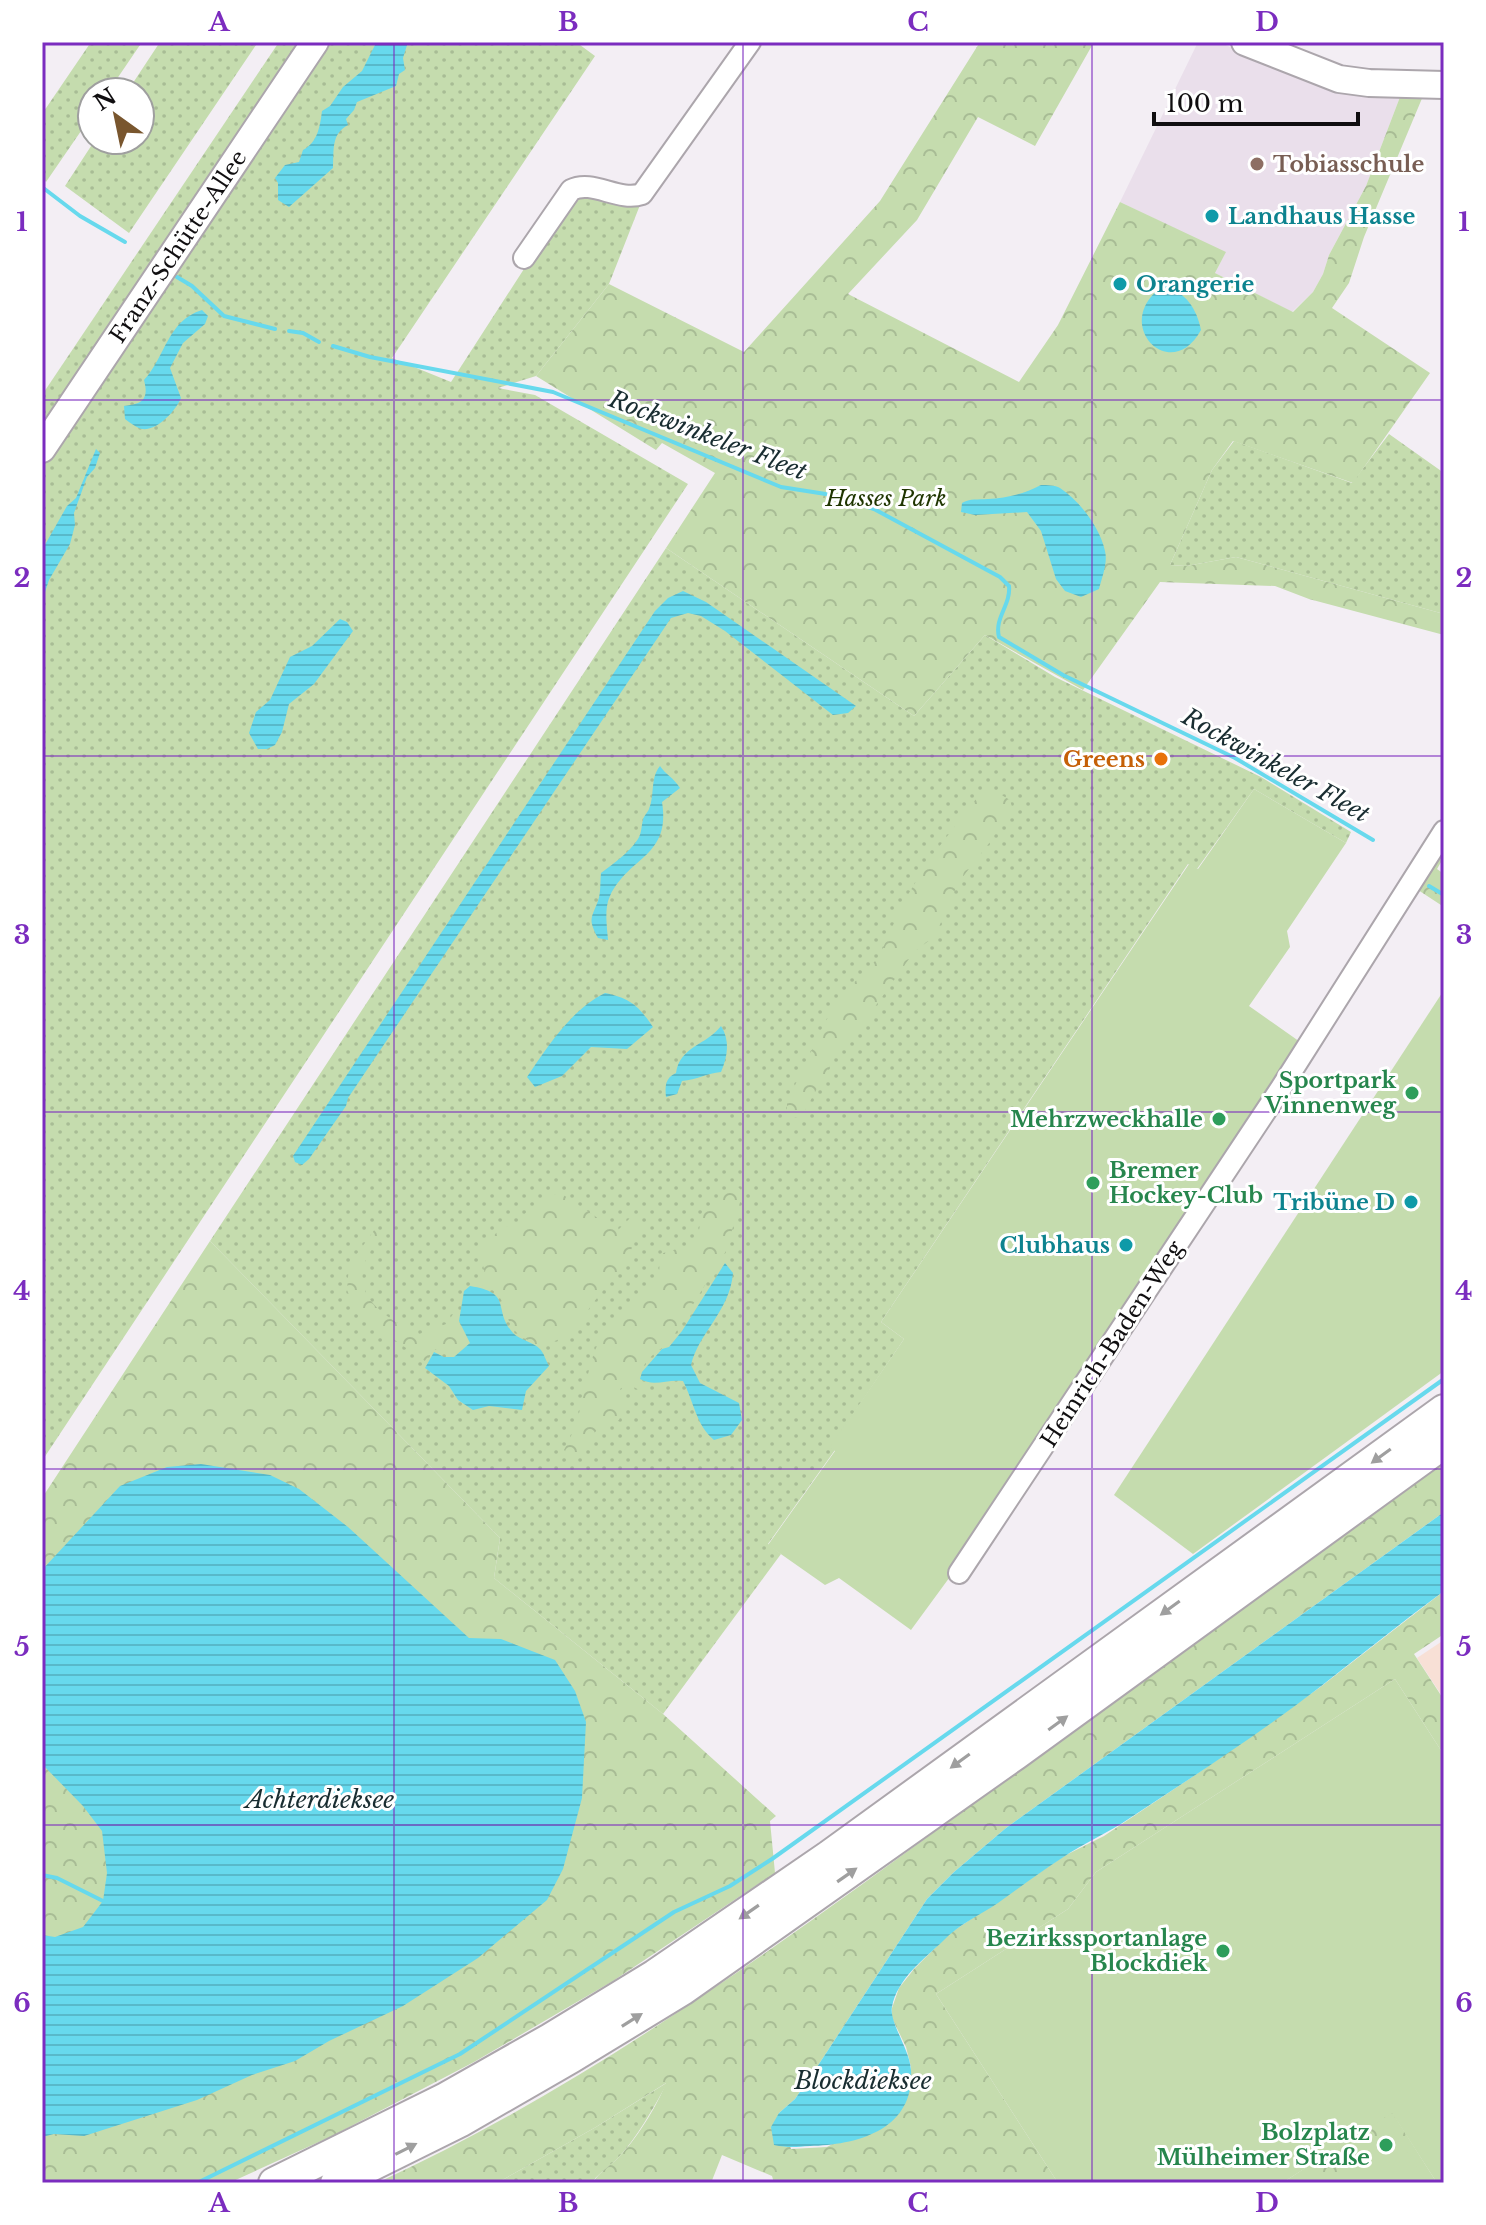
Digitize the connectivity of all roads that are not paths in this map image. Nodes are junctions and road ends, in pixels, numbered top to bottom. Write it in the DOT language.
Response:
graph roads {
  1 [pos="315,42"];
  2 [pos="750,42"];
  3 [pos="1245,42"];
  4 [pos="1444,85"];
  5 [pos="524,258"];
  6 [pos="42,449"];
  7 [pos="1444,831"];
  8 [pos="1444,1410"];
  9 [pos="1444,1443"];
  10 [pos="959,1573"];
  11 [pos="274,2183"];
  12 [pos="336,2183"];
  1 -- 6 [label="main road, Franz-Schütte-Allee"];
  2 -- 5 [label="street"];
  3 -- 4 [label="main road"];
  7 -- 10 [label="street, Heinrich-Baden-Weg"];
  8 -- 11 [label="highway, one-way"];
  12 -- 9 [label="highway, one-way"];
}
